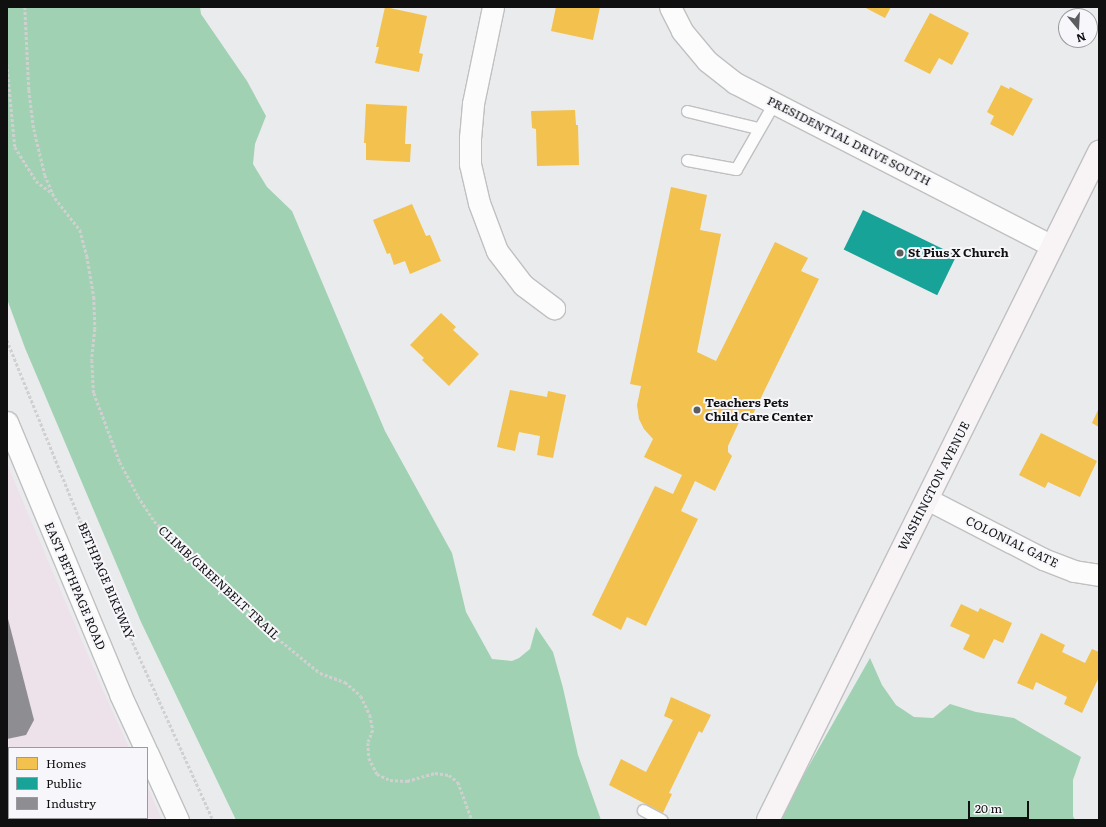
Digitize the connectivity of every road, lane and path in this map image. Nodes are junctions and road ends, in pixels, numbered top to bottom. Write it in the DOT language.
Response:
graph roads {
  1 [pos="25,7"];
  2 [pos="493,7"];
  3 [pos="670,7"];
  4 [pos="7,64"];
  5 [pos="774,103"];
  6 [pos="687,111"];
  7 [pos="758,128"];
  8 [pos="1099,152"];
  9 [pos="687,160"];
  10 [pos="54,194"];
  11 [pos="1052,246"];
  12 [pos="554,308"];
  13 [pos="7,340"];
  14 [pos="7,422"];
  15 [pos="928,499"];
  16 [pos="1099,575"];
  17 [pos="145,747"];
  18 [pos="148,754"];
  19 [pos="644,810"];
  20 [pos="178,820"];
  21 [pos="213,820"];
  22 [pos="472,820"];
  23 [pos="662,820"];
  24 [pos="768,820"];
  1 -- 10 [label="path"];
  2 -- 12 [label="street"];
  3 -- 5 [label="street, PRESIDENTIAL DRIVE SOUTH"];
  4 -- 10 [label="path"];
  5 -- 7 [label="lane"];
  5 -- 11 [label="street, PRESIDENTIAL DRIVE SOUTH"];
  6 -- 7 [label="lane"];
  7 -- 9 [label="lane"];
  8 -- 11 [label="main road, WASHINGTON AVENUE"];
  10 -- 22 [label="path, CLIMB/GREENBELT TRAIL"];
  11 -- 15 [label="main road, WASHINGTON AVENUE"];
  13 -- 21 [label="path, BETHPAGE BIKEWAY"];
  14 -- 17 [label="street, EAST BETHPAGE ROAD"];
  15 -- 16 [label="street, COLONIAL GATE"];
  15 -- 24 [label="main road, WASHINGTON AVENUE"];
  18 -- 20 [label="street"];
  19 -- 23 [label="lane"];
}
